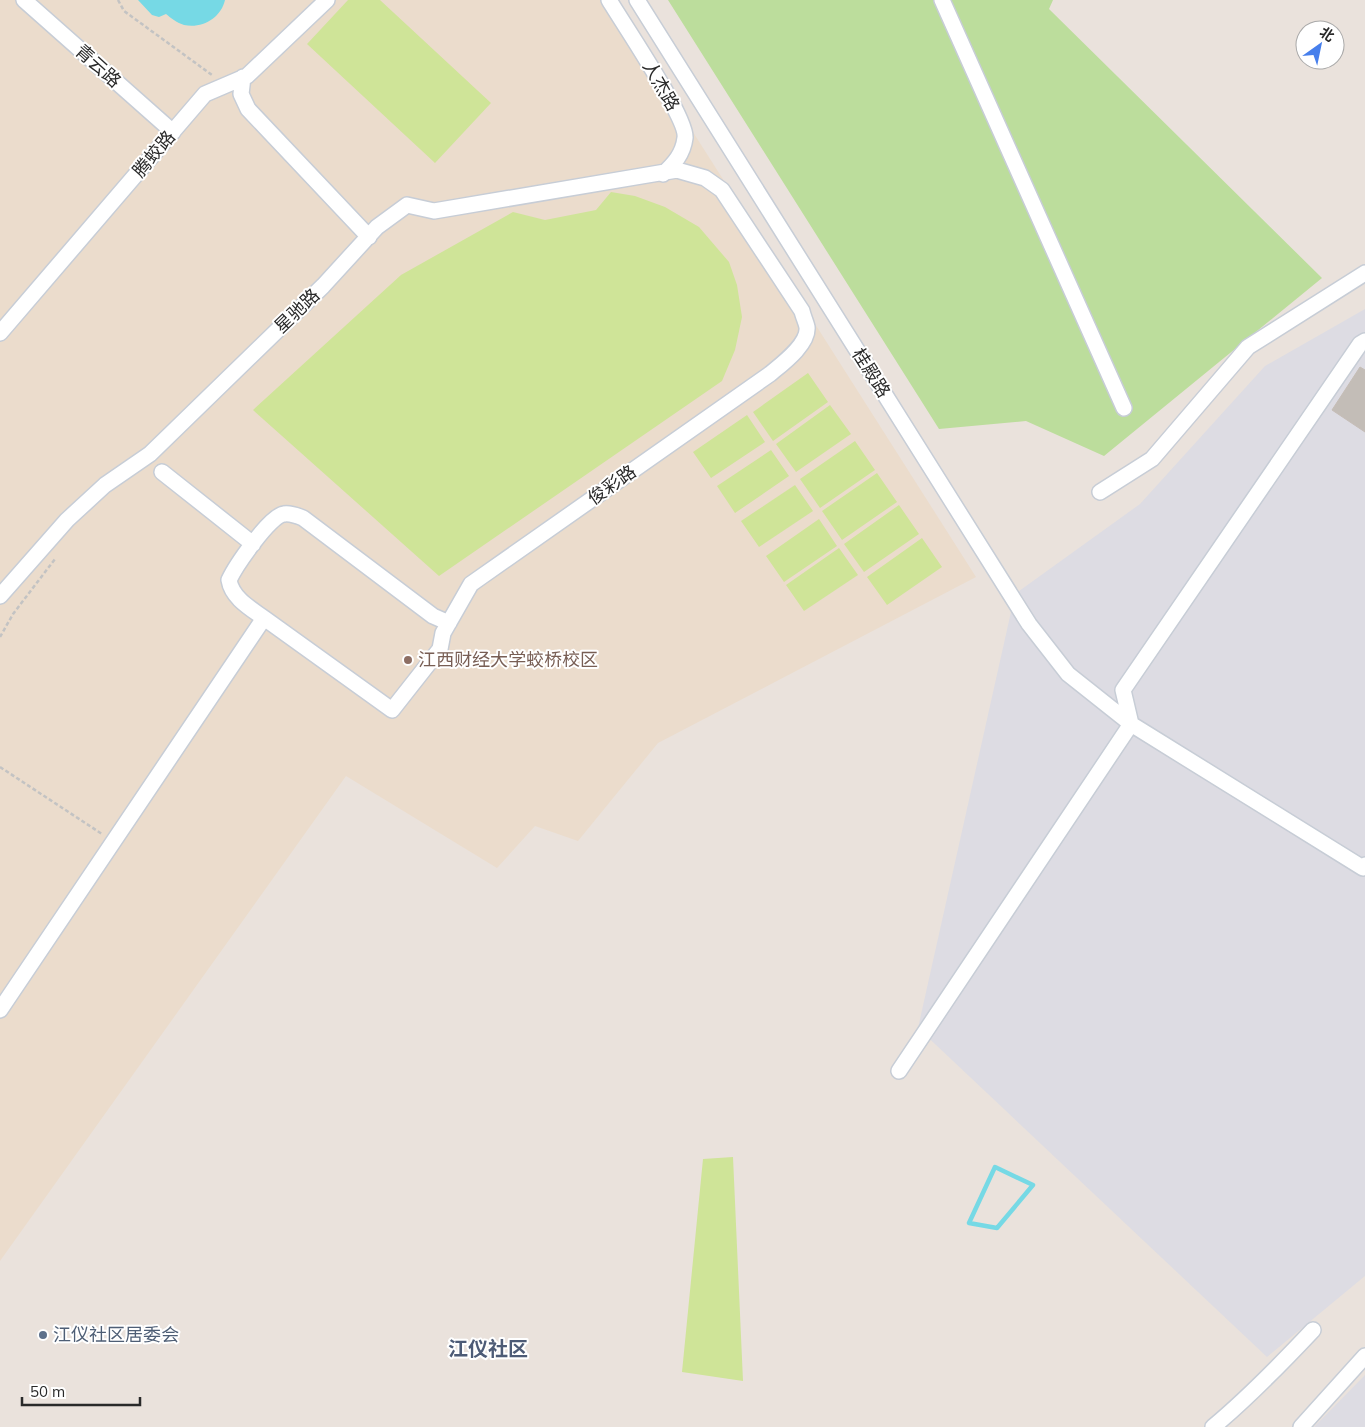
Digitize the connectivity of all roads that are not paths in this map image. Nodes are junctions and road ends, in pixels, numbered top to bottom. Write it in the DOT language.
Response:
graph roads {
  1 [pos="24,0"];
  2 [pos="327,0"];
  3 [pos="608,0"];
  4 [pos="638,0"];
  5 [pos="942,0"];
  6 [pos="243,77"];
  7 [pos="173,132"];
  8 [pos="663,174"];
  9 [pos="369,236"];
  10 [pos="1365,273"];
  11 [pos="0,333"];
  12 [pos="1365,341"];
  13 [pos="1124,408"];
  14 [pos="162,472"];
  15 [pos="1100,492"];
  16 [pos="253,544"];
  17 [pos="0,596"];
  18 [pos="264,618"];
  19 [pos="448,623"];
  20 [pos="1131,724"];
  21 [pos="1365,865"];
  22 [pos="0,1010"];
  23 [pos="899,1071"];
  24 [pos="1313,1330"];
  25 [pos="1365,1356"];
  26 [pos="1213,1427"];
  27 [pos="1301,1427"];
  1 -- 7 [label="street, 青云路"];
  2 -- 6 [label="street, 腾蛟路"];
  3 -- 8 [label="street, 人杰路"];
  4 -- 20 [label="street, 桂殿路"];
  5 -- 13 [label="street"];
  6 -- 7 [label="street, 腾蛟路"];
  6 -- 9 [label="street"];
  7 -- 11 [label="street, 腾蛟路"];
  8 -- 9 [label="street, 星驰路"];
  8 -- 19 [label="street, 俊彩路"];
  9 -- 17 [label="street, 星驰路"];
  10 -- 15 [label="street"];
  12 -- 20 [label="street"];
  14 -- 16 [label="street"];
  16 -- 18 [label="street"];
  16 -- 19 [label="street"];
  18 -- 19 [label="street, 俊彩路"];
  18 -- 22 [label="street"];
  20 -- 21 [label="street, 桂殿路"];
  20 -- 23 [label="street"];
  24 -- 26 [label="street"];
  25 -- 27 [label="street"];
}
